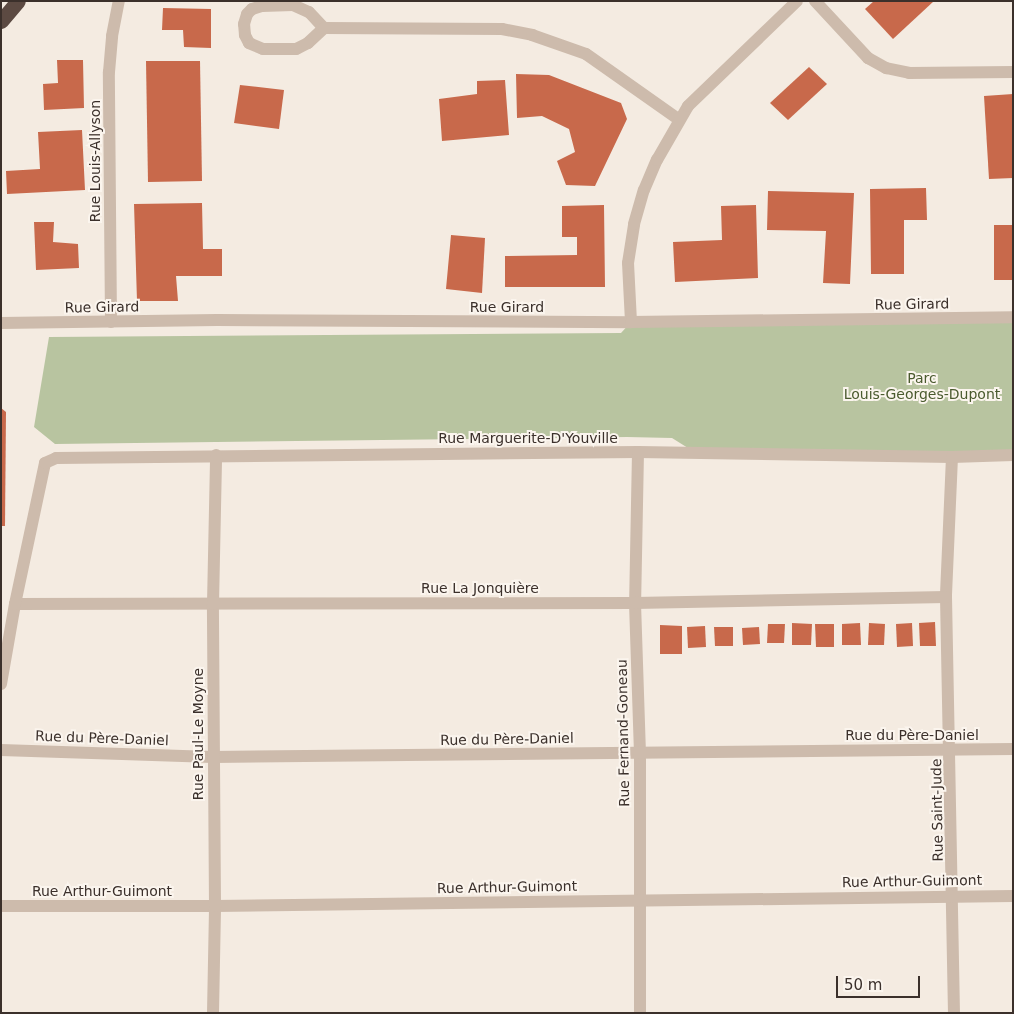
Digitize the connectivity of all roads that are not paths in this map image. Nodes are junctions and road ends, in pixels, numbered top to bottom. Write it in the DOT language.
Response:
graph roads {
  1 [pos="18,1"];
  2 [pos="119,1"];
  3 [pos="797,1"];
  4 [pos="815,1"];
  5 [pos="1,21"];
  6 [pos="324,28"];
  7 [pos="1013,72"];
  8 [pos="678,119"];
  9 [pos="1013,317"];
  10 [pos="111,322"];
  11 [pos="631,322"];
  12 [pos="1,323"];
  13 [pos="638,452"];
  14 [pos="216,455"];
  15 [pos="1013,456"];
  16 [pos="952,457"];
  17 [pos="946,597"];
  18 [pos="635,603"];
  19 [pos="14,604"];
  20 [pos="212,604"];
  21 [pos="1,684"];
  22 [pos="950,749"];
  23 [pos="1013,749"];
  24 [pos="1,750"];
  25 [pos="640,753"];
  26 [pos="213,757"];
  27 [pos="953,895"];
  28 [pos="1013,896"];
  29 [pos="639,900"];
  30 [pos="1,906"];
  31 [pos="215,906"];
  32 [pos="213,1013"];
  33 [pos="640,1013"];
  34 [pos="954,1013"];
  1 -- 5 [label="highway"];
  2 -- 10 [label="street, Rue Louis-Allyson"];
  3 -- 8 [label="street"];
  4 -- 7 [label="street"];
  6 -- 6 [label="street"];
  6 -- 8 [label="street"];
  8 -- 11 [label="street"];
  9 -- 11 [label="street, Rue Girard"];
  10 -- 11 [label="street, Rue Girard"];
  10 -- 12 [label="street, Rue Girard"];
  13 -- 14 [label="street, Rue Marguerite-D'Youville"];
  13 -- 16 [label="street, Rue Marguerite-D'Youville"];
  13 -- 18 [label="street, Rue Fernand-Goneau"];
  14 -- 19 [label="street, Rue Marguerite-D'Youville"];
  14 -- 20 [label="street, Rue Paul-Le Moyne"];
  15 -- 16 [label="street, Rue Marguerite-D'Youville"];
  16 -- 17 [label="street, Rue Saint-Jude"];
  17 -- 18 [label="street, Rue La Jonquière"];
  17 -- 22 [label="street, Rue Saint-Jude"];
  18 -- 20 [label="street, Rue La Jonquière"];
  18 -- 25 [label="street, Rue Fernand-Goneau"];
  19 -- 20 [label="street, Rue La Jonquière"];
  19 -- 21 [label="street"];
  20 -- 26 [label="street, Rue Paul-Le Moyne"];
  22 -- 23 [label="street, Rue du Père-Daniel"];
  22 -- 25 [label="street, Rue du Père-Daniel"];
  22 -- 27 [label="street, Rue Saint-Jude"];
  24 -- 26 [label="street, Rue du Père-Daniel"];
  25 -- 26 [label="street, Rue du Père-Daniel"];
  25 -- 29 [label="street, Rue Fernand-Goneau"];
  26 -- 31 [label="street, Rue Paul-Le Moyne"];
  27 -- 28 [label="street, Rue Arthur-Guimont"];
  27 -- 29 [label="street, Rue Arthur-Guimont"];
  27 -- 34 [label="street, Rue Saint-Jude"];
  29 -- 31 [label="street, Rue Arthur-Guimont"];
  29 -- 33 [label="street, Rue Fernand-Goneau"];
  30 -- 31 [label="street, Rue Arthur-Guimont"];
  31 -- 32 [label="street, Rue Paul-Le Moyne"];
}
